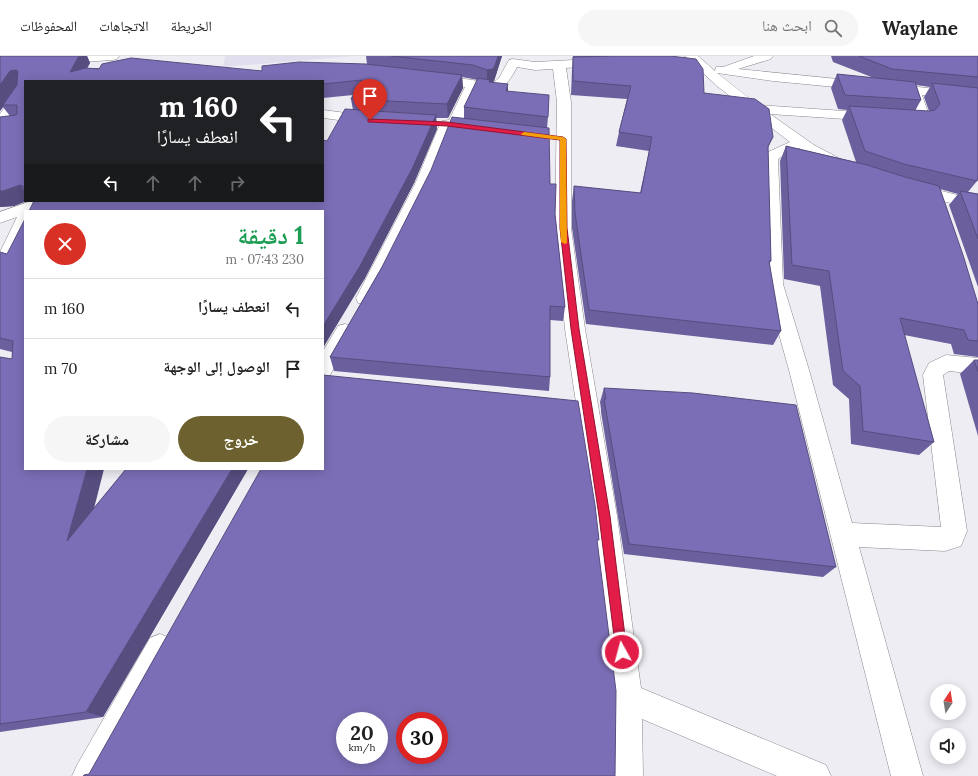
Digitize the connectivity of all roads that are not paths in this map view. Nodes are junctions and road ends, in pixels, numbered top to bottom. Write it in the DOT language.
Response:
graph roads {
  1 [pos="767,56"];
  2 [pos="45,60"];
  3 [pos="111,60"];
  4 [pos="514,60"];
  5 [pos="690,60"];
  6 [pos="0,63"];
  7 [pos="126,63"];
  8 [pos="559,64"];
  9 [pos="589,64"];
  10 [pos="38,71"];
  11 [pos="714,71"];
  12 [pos="419,78"];
  13 [pos="473,84"];
  14 [pos="24,89"];
  15 [pos="914,92"];
  16 [pos="978,96"];
  17 [pos="755,109"];
  18 [pos="324,114"];
  19 [pos="380,121"];
  20 [pos="0,125"];
  21 [pos="19,125"];
  22 [pos="800,143"];
  23 [pos="861,173"];
  24 [pos="902,186"];
  25 [pos="978,205"];
  26 [pos="24,211"];
  27 [pos="0,218"];
  28 [pos="24,220"];
  29 [pos="0,270"];
  30 [pos="978,366"];
  31 [pos="328,376"];
  32 [pos="564,402"];
  33 [pos="587,405"];
  34 [pos="842,534"];
  35 [pos="174,624"];
  36 [pos="627,697"];
  37 [pos="88,776"];
  38 [pos="627,776"];
  39 [pos="815,776"];
  40 [pos="907,776"];
  1 -- 11 [label="street"];
  2 -- 3 [label="street"];
  2 -- 6 [label="street"];
  2 -- 10 [label="street"];
  3 -- 7 [label="street"];
  4 -- 8 [label="street"];
  4 -- 13 [label="street"];
  5 -- 11 [label="street"];
  8 -- 9 [label="street"];
  8 -- 33 [label="street"];
  11 -- 15 [label="street"];
  11 -- 17 [label="street"];
  12 -- 13 [label="street"];
  13 -- 31 [label="street"];
  14 -- 20 [label="street"];
  15 -- 16 [label="street"];
  15 -- 17 [label="street"];
  17 -- 22 [label="street"];
  18 -- 19 [label="street"];
  20 -- 21 [label="street"];
  22 -- 23 [label="street"];
  22 -- 34 [label="street"];
  24 -- 25 [label="street"];
  26 -- 27 [label="street"];
  28 -- 29 [label="street"];
  30 -- 34 [label="street"];
  32 -- 33 [label="street"];
  33 -- 36 [label="street"];
  34 -- 40 [label="street"];
  35 -- 37 [label="street"];
  36 -- 38 [label="street"];
  36 -- 39 [label="street"];
}
